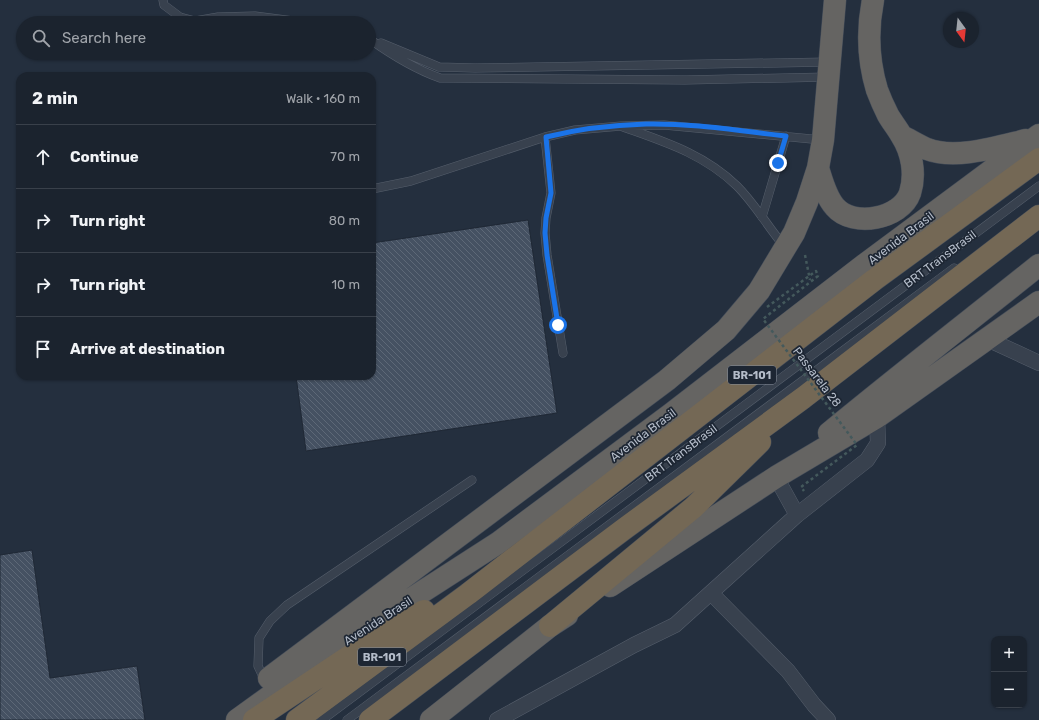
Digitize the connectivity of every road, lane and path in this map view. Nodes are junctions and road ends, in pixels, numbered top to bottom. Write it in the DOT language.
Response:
graph roads {
  1 [pos="162,0"];
  2 [pos="835,0"];
  3 [pos="873,0"];
  4 [pos="179,16"];
  5 [pos="376,41"];
  6 [pos="376,43"];
  7 [pos="829,70"];
  8 [pos="620,126"];
  9 [pos="786,136"];
  10 [pos="902,136"];
  11 [pos="546,137"];
  12 [pos="823,140"];
  13 [pos="1037,144"];
  14 [pos="818,168"];
  15 [pos="1039,186"];
  16 [pos="376,188"];
  17 [pos="1039,216"];
  18 [pos="762,217"];
  19 [pos="790,240"];
  20 [pos="962,262"];
  21 [pos="1039,265"];
  22 [pos="763,299"];
  23 [pos="1039,302"];
  24 [pos="987,339"];
  25 [pos="563,353"];
  26 [pos="1039,363"];
  27 [pos="803,398"];
  28 [pos="877,417"];
  29 [pos="776,477"];
  30 [pos="472,480"];
  31 [pos="804,490"];
  32 [pos="797,515"];
  33 [pos="712,593"];
  34 [pos="468,594"];
  35 [pos="550,626"];
  36 [pos="265,681"];
  37 [pos="234,720"];
  38 [pos="237,720"];
  39 [pos="254,720"];
  40 [pos="297,720"];
  41 [pos="322,720"];
  42 [pos="347,720"];
  43 [pos="370,720"];
  44 [pos="431,720"];
  45 [pos="497,720"];
  46 [pos="828,720"];
  1 -- 4 [label="lane"];
  2 -- 7 [label="highway, Avenida Brasil"];
  3 -- 10 [label="highway"];
  5 -- 7 [label="lane"];
  6 -- 7 [label="lane"];
  7 -- 12 [label="highway, Avenida Brasil"];
  8 -- 9 [label="lane"];
  8 -- 11 [label="lane"];
  8 -- 18 [label="lane"];
  9 -- 12 [label="lane"];
  9 -- 18 [label="lane"];
  10 -- 13 [label="highway"];
  10 -- 14 [label="highway"];
  11 -- 16 [label="lane"];
  11 -- 25 [label="lane"];
  12 -- 14 [label="highway, Avenida Brasil"];
  13 -- 34 [label="highway, Avenida Brasil / BR-101"];
  13 -- 38 [label="highway, Avenida Brasil"];
  14 -- 19 [label="highway, Avenida Brasil"];
  15 -- 41 [label="lane, BRT TransBrasil"];
  17 -- 27 [label="highway"];
  18 -- 19 [label="lane"];
  19 -- 22 [label="highway, Avenida Brasil"];
  19 -- 22 [label="path"];
  20 -- 42 [label="lane, BRT TransBrasil"];
  21 -- 29 [label="highway"];
  22 -- 31 [label="path, Passarela 28, bridge"];
  22 -- 36 [label="highway, Avenida Brasil"];
  23 -- 24 [label="highway"];
  24 -- 26 [label="street"];
  24 -- 28 [label="highway"];
  27 -- 35 [label="highway"];
  27 -- 43 [label="highway"];
  28 -- 29 [label="highway"];
  28 -- 32 [label="street"];
  29 -- 32 [label="street"];
  29 -- 35 [label="highway"];
  30 -- 36 [label="lane"];
  32 -- 33 [label="street"];
  33 -- 45 [label="street"];
  33 -- 46 [label="street"];
  34 -- 39 [label="highway"];
  34 -- 40 [label="highway, Avenida Brasil / BR-101"];
  35 -- 44 [label="highway"];
  36 -- 37 [label="highway, Avenida Brasil"];
}
